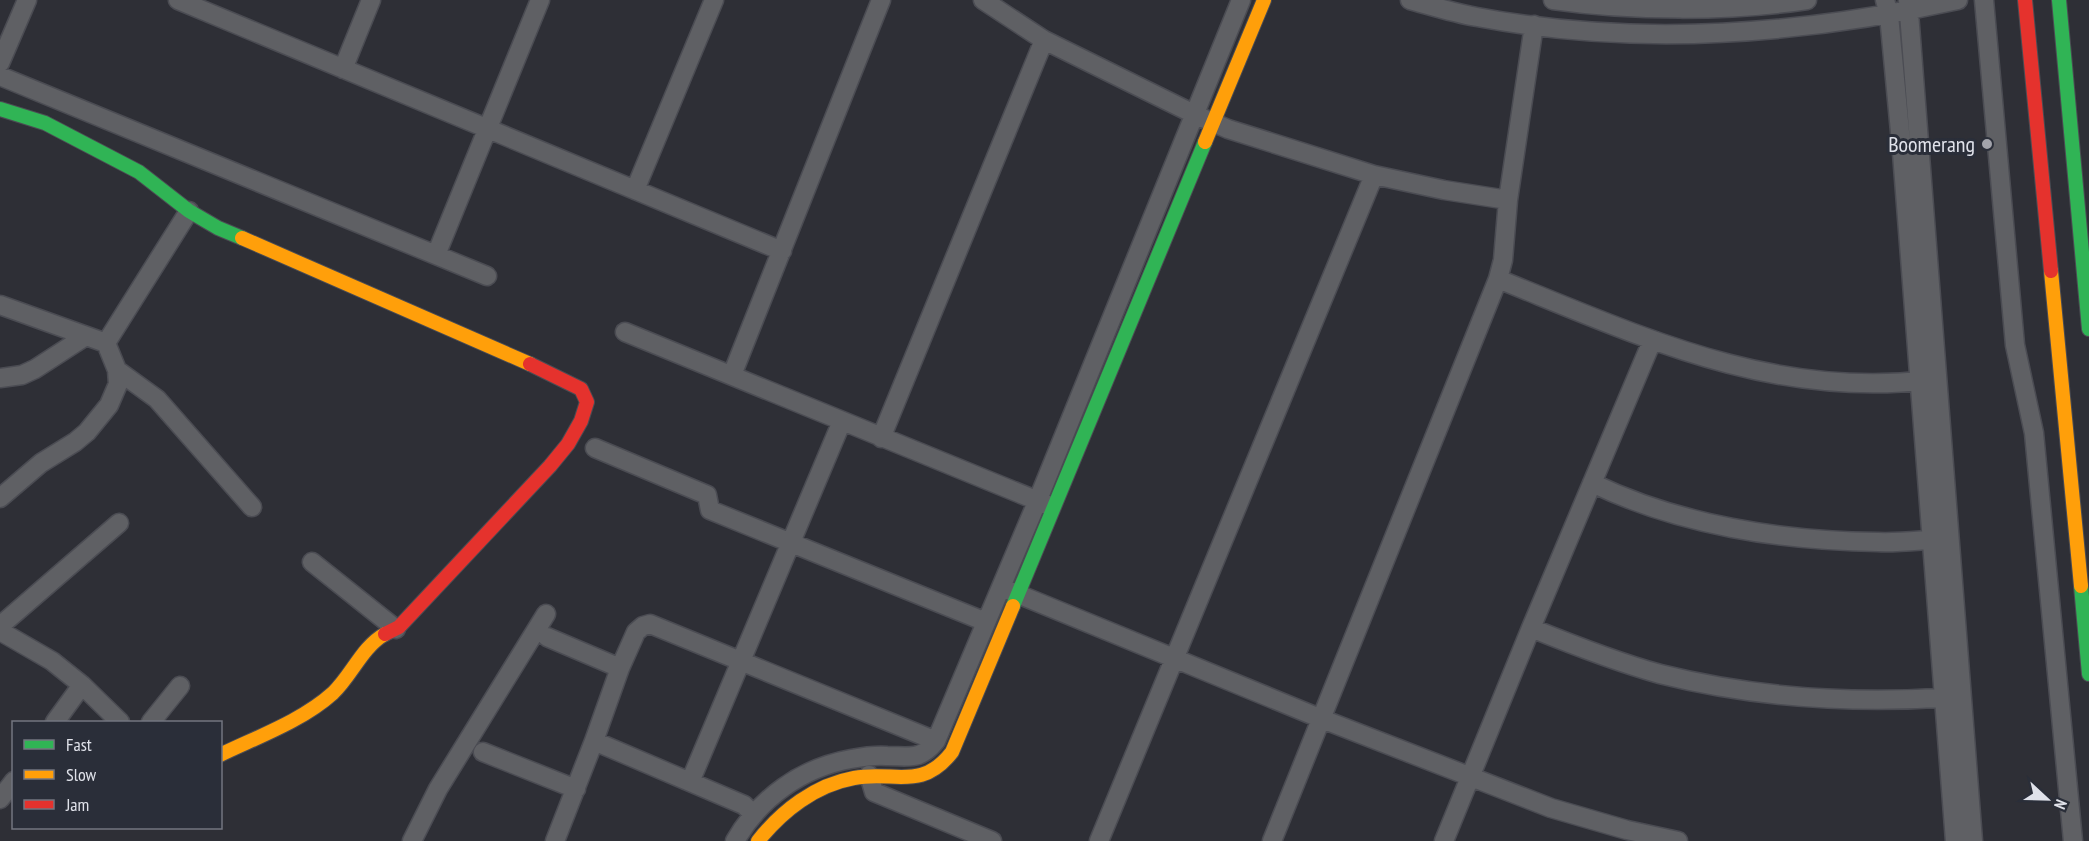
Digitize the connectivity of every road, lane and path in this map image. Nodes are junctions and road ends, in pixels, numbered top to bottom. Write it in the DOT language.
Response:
graph roads {
  1 [pos="27,0"];
  2 [pos="178,0"];
  3 [pos="371,0"];
  4 [pos="714,0"];
  5 [pos="881,0"];
  6 [pos="983,0"];
  7 [pos="1241,0"];
  8 [pos="1264,0"];
  9 [pos="1410,0"];
  10 [pos="1553,0"];
  11 [pos="1807,0"];
  12 [pos="1958,0"];
  13 [pos="1984,0"];
  14 [pos="2025,0"];
  15 [pos="2059,0"];
  16 [pos="538,1"];
  17 [pos="200,4"];
  18 [pos="1636,4"];
  19 [pos="1908,5"];
  20 [pos="1887,7"];
  21 [pos="1534,25"];
  22 [pos="1044,40"];
  23 [pos="0,63"];
  24 [pos="343,69"];
  25 [pos="0,76"];
  26 [pos="0,109"];
  27 [pos="1196,115"];
  28 [pos="1213,122"];
  29 [pos="488,129"];
  30 [pos="1374,175"];
  31 [pos="634,190"];
  32 [pos="1508,200"];
  33 [pos="189,211"];
  34 [pos="782,251"];
  35 [pos="436,255"];
  36 [pos="487,276"];
  37 [pos="1498,279"];
  38 [pos="0,305"];
  39 [pos="2089,328"];
  40 [pos="625,333"];
  41 [pos="86,336"];
  42 [pos="1652,341"];
  43 [pos="106,343"];
  44 [pos="117,370"];
  45 [pos="732,375"];
  46 [pos="0,378"];
  47 [pos="1937,379"];
  48 [pos="1918,382"];
  49 [pos="842,421"];
  50 [pos="881,438"];
  51 [pos="595,448"];
  52 [pos="1592,483"];
  53 [pos="0,498"];
  54 [pos="1046,505"];
  55 [pos="252,507"];
  56 [pos="119,523"];
  57 [pos="1931,539"];
  58 [pos="1950,539"];
  59 [pos="790,543"];
  60 [pos="2084,558"];
  61 [pos="312,562"];
  62 [pos="1001,587"];
  63 [pos="1019,594"];
  64 [pos="546,614"];
  65 [pos="986,622"];
  66 [pos="0,626"];
  67 [pos="1531,628"];
  68 [pos="396,629"];
  69 [pos="0,631"];
  70 [pos="547,637"];
  71 [pos="1175,660"];
  72 [pos="740,661"];
  73 [pos="620,668"];
  74 [pos="2089,674"];
  75 [pos="82,685"];
  76 [pos="180,686"];
  77 [pos="1962,696"];
  78 [pos="1943,697"];
  79 [pos="1322,719"];
  80 [pos="56,721"];
  81 [pos="118,721"];
  82 [pos="153,721"];
  83 [pos="594,741"];
  84 [pos="936,741"];
  85 [pos="483,752"];
  86 [pos="222,754"];
  87 [pos="869,775"];
  88 [pos="1470,778"];
  89 [pos="690,782"];
  90 [pos="12,783"];
  91 [pos="576,789"];
  92 [pos="0,799"];
  93 [pos="753,814"];
  94 [pos="412,841"];
  95 [pos="555,841"];
  96 [pos="735,841"];
  97 [pos="759,841"];
  98 [pos="992,841"];
  99 [pos="1099,841"];
  100 [pos="1272,841"];
  101 [pos="1444,841"];
  102 [pos="1678,841"];
  103 [pos="1955,841"];
  104 [pos="1974,841"];
  105 [pos="2073,841"];
  1 -- 23 [label="street"];
  2 -- 17 [label="street"];
  3 -- 24 [label="street"];
  4 -- 31 [label="street"];
  5 -- 34 [label="street"];
  6 -- 22 [label="street"];
  7 -- 27 [label="street"];
  8 -- 28 [label="street"];
  9 -- 21 [label="street"];
  10 -- 18 [label="street"];
  11 -- 18 [label="street"];
  12 -- 19 [label="street"];
  13 -- 105 [label="street"];
  14 -- 60 [label="street"];
  15 -- 39 [label="street"];
  16 -- 29 [label="street"];
  17 -- 24 [label="street"];
  19 -- 20 [label="street"];
  19 -- 47 [label="street"];
  20 -- 21 [label="street"];
  20 -- 48 [label="street"];
  21 -- 32 [label="street"];
  22 -- 27 [label="street"];
  22 -- 50 [label="street"];
  24 -- 29 [label="street"];
  25 -- 35 [label="street"];
  26 -- 33 [label="street"];
  27 -- 28 [label="street"];
  27 -- 54 [label="street"];
  28 -- 30 [label="street"];
  28 -- 54 [label="street"];
  29 -- 31 [label="street"];
  29 -- 35 [label="street"];
  30 -- 32 [label="street"];
  30 -- 71 [label="street"];
  31 -- 34 [label="street"];
  32 -- 37 [label="street"];
  33 -- 43 [label="street"];
  33 -- 68 [label="street"];
  34 -- 45 [label="street"];
  35 -- 36 [label="street"];
  37 -- 42 [label="street"];
  37 -- 79 [label="street"];
  38 -- 41 [label="street"];
  40 -- 45 [label="street"];
  41 -- 43 [label="street"];
  41 -- 46 [label="street"];
  42 -- 48 [label="street"];
  42 -- 52 [label="street"];
  43 -- 44 [label="street"];
  44 -- 53 [label="street"];
  44 -- 55 [label="street"];
  45 -- 49 [label="street"];
  47 -- 48 [label="street"];
  47 -- 58 [label="street"];
  48 -- 57 [label="street"];
  49 -- 50 [label="street"];
  49 -- 59 [label="street"];
  50 -- 54 [label="street"];
  51 -- 59 [label="street"];
  52 -- 57 [label="street"];
  52 -- 67 [label="street"];
  54 -- 62 [label="street"];
  54 -- 63 [label="street"];
  56 -- 66 [label="street"];
  57 -- 58 [label="street"];
  57 -- 78 [label="street"];
  58 -- 77 [label="street"];
  59 -- 65 [label="street"];
  59 -- 72 [label="street"];
  60 -- 74 [label="street"];
  61 -- 68 [label="street"];
  62 -- 63 [label="street"];
  62 -- 65 [label="street"];
  63 -- 71 [label="street"];
  63 -- 87 [label="street"];
  64 -- 94 [label="street"];
  65 -- 84 [label="street"];
  67 -- 78 [label="street"];
  67 -- 88 [label="street"];
  68 -- 86 [label="street"];
  69 -- 75 [label="street"];
  70 -- 73 [label="street"];
  71 -- 79 [label="street"];
  71 -- 99 [label="street"];
  72 -- 73 [label="street"];
  72 -- 84 [label="street"];
  72 -- 89 [label="street"];
  73 -- 83 [label="street"];
  75 -- 80 [label="street"];
  75 -- 81 [label="street"];
  76 -- 82 [label="street"];
  77 -- 78 [label="street"];
  77 -- 104 [label="street"];
  78 -- 103 [label="street"];
  79 -- 88 [label="street"];
  79 -- 100 [label="street"];
  83 -- 89 [label="street"];
  83 -- 91 [label="street"];
  84 -- 93 [label="street"];
  85 -- 91 [label="street"];
  87 -- 97 [label="street"];
  87 -- 98 [label="street"];
  88 -- 101 [label="street"];
  88 -- 102 [label="street"];
  89 -- 93 [label="street"];
  90 -- 92 [label="street"];
  91 -- 95 [label="street"];
  93 -- 96 [label="street"];
}
